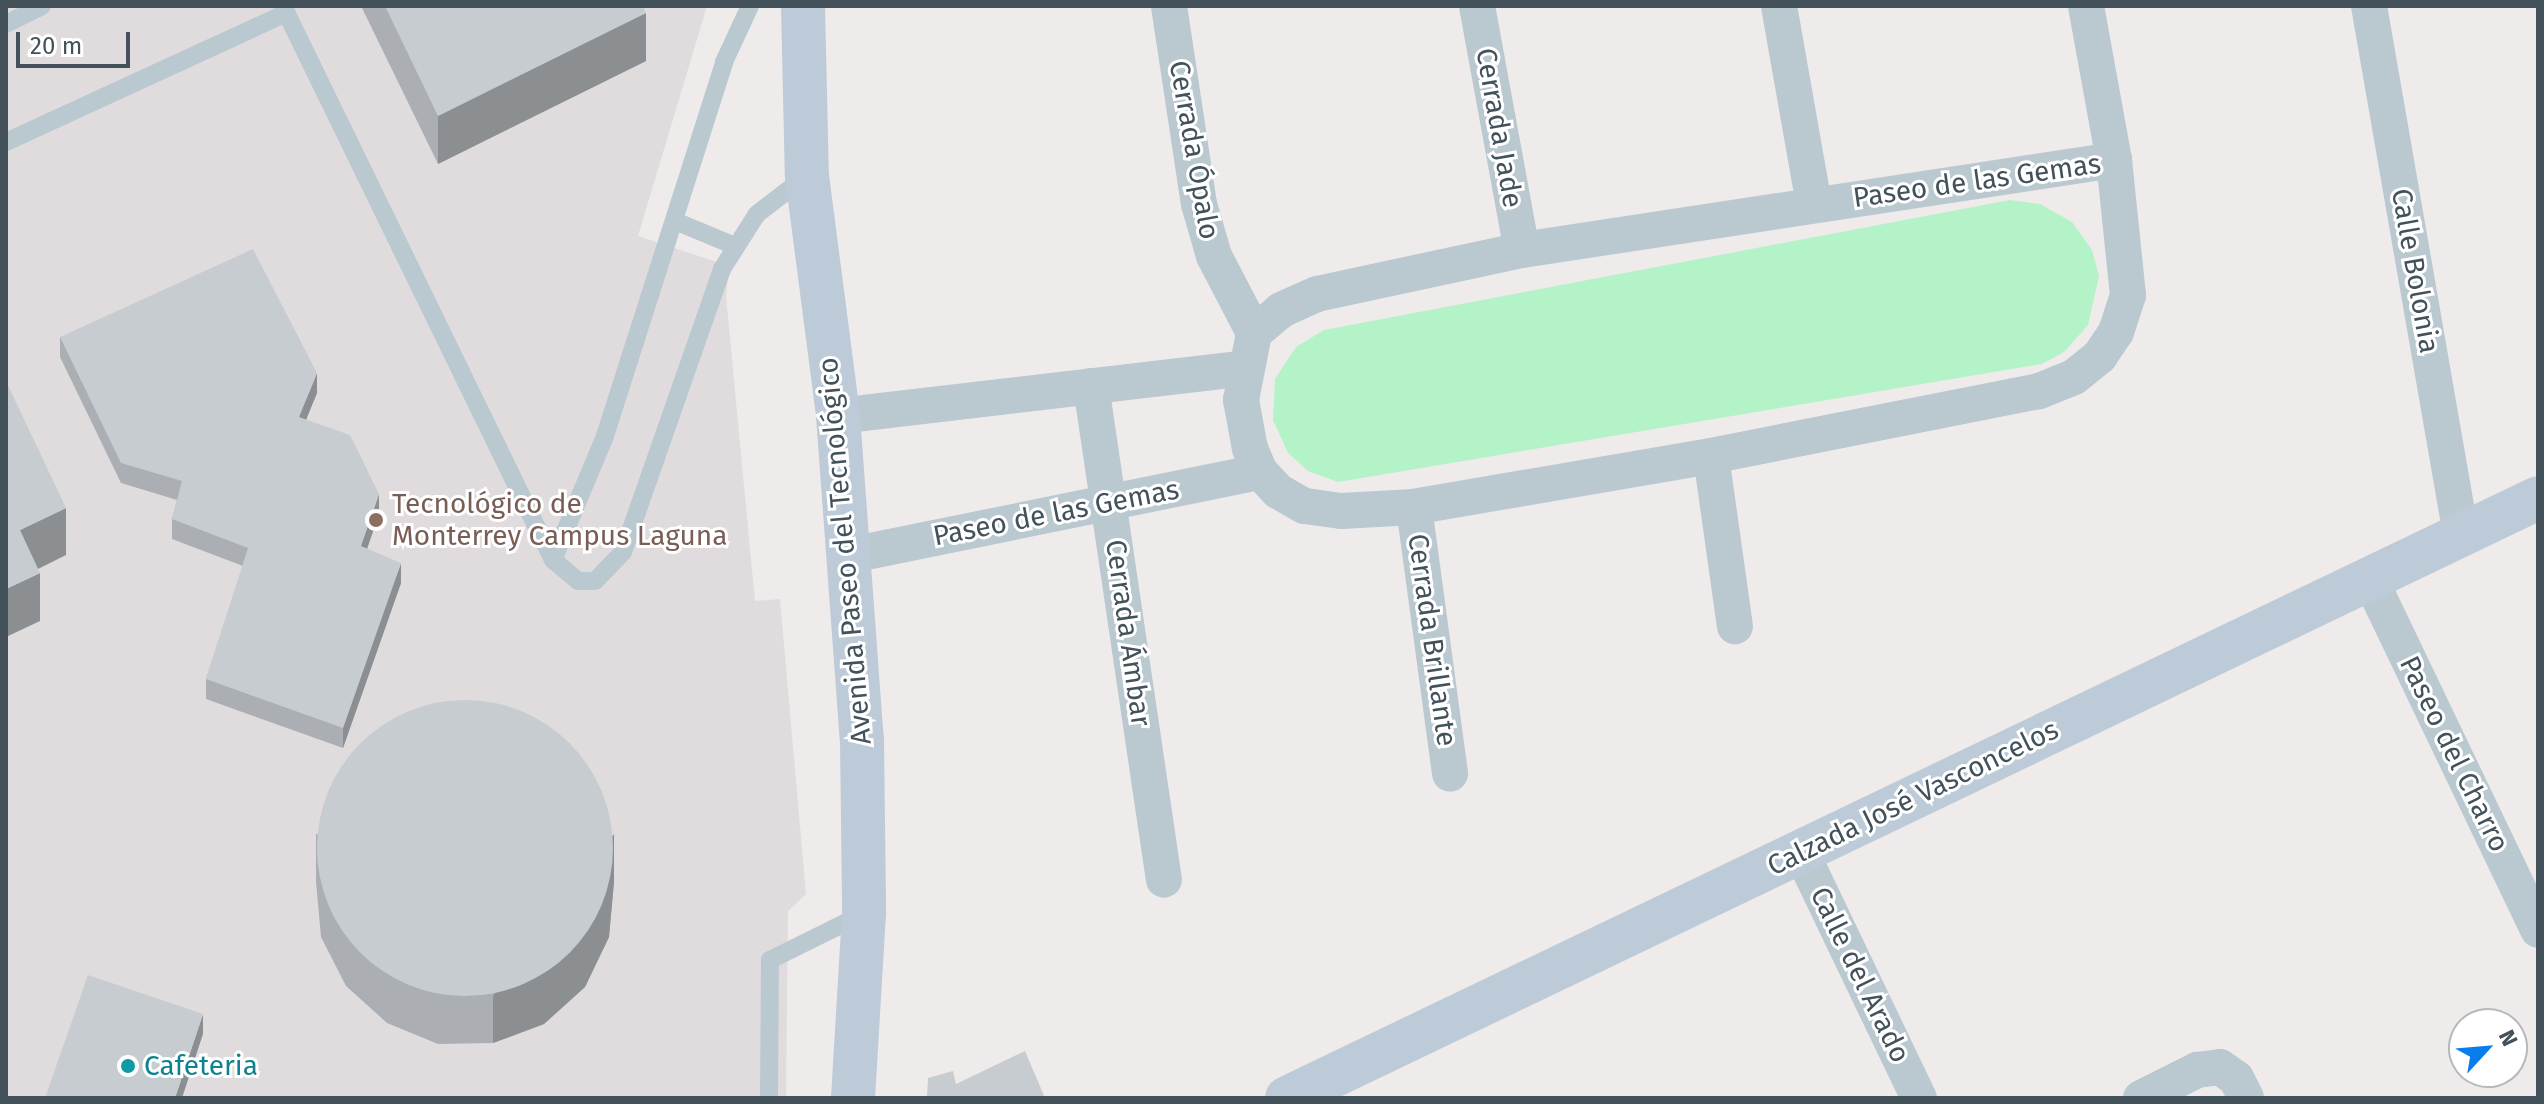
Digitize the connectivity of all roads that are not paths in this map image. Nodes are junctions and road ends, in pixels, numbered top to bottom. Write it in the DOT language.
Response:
graph roads {
  1 [pos="42,6"];
  2 [pos="750,6"];
  3 [pos="803,6"];
  4 [pos="1169,6"];
  5 [pos="1477,6"];
  6 [pos="1779,6"];
  7 [pos="2086,6"];
  8 [pos="2369,6"];
  9 [pos="285,10"];
  10 [pos="6,24"];
  11 [pos="6,142"];
  12 [pos="2114,160"];
  13 [pos="807,176"];
  14 [pos="1814,204"];
  15 [pos="675,221"];
  16 [pos="735,246"];
  17 [pos="1522,250"];
  18 [pos="1254,333"];
  19 [pos="1244,368"];
  20 [pos="1091,386"];
  21 [pos="838,416"];
  22 [pos="1711,456"];
  23 [pos="1260,472"];
  24 [pos="2538,498"];
  25 [pos="1109,503"];
  26 [pos="1414,507"];
  27 [pos="2461,535"];
  28 [pos="851,555"];
  29 [pos="553,560"];
  30 [pos="2370,579"];
  31 [pos="1735,626"];
  32 [pos="1450,774"];
  33 [pos="1801,852"];
  34 [pos="1164,880"];
  35 [pos="864,913"];
  36 [pos="2538,930"];
  37 [pos="769,1098"];
  38 [pos="853,1098"];
  39 [pos="1287,1098"];
  40 [pos="1919,1098"];
  41 [pos="2141,1098"];
  42 [pos="2246,1098"];
  1 -- 10 [label="lane"];
  2 -- 15 [label="lane"];
  3 -- 13 [label="main road, Avenida Paseo del Tecnológico"];
  4 -- 18 [label="street, Cerrada Ópalo"];
  5 -- 17 [label="street, Cerrada Jade"];
  6 -- 14 [label="street"];
  7 -- 12 [label="street"];
  8 -- 27 [label="street, Calle Bolonia"];
  9 -- 11 [label="lane"];
  9 -- 29 [label="lane"];
  12 -- 14 [label="street, Paseo de las Gemas"];
  12 -- 22 [label="street, Paseo de las Gemas"];
  13 -- 16 [label="lane"];
  13 -- 21 [label="main road, Avenida Paseo del Tecnológico"];
  14 -- 17 [label="street, Paseo de las Gemas"];
  15 -- 16 [label="lane"];
  15 -- 29 [label="lane"];
  16 -- 29 [label="lane"];
  17 -- 18 [label="street, Paseo de las Gemas"];
  18 -- 19 [label="street, Paseo de las Gemas"];
  19 -- 20 [label="street"];
  19 -- 23 [label="street, Paseo de las Gemas"];
  20 -- 21 [label="street"];
  20 -- 25 [label="street, Cerrada Ámbar"];
  21 -- 28 [label="main road, Avenida Paseo del Tecnológico"];
  22 -- 26 [label="street, Paseo de las Gemas"];
  22 -- 31 [label="street"];
  23 -- 25 [label="street, Paseo de las Gemas"];
  23 -- 26 [label="street, Paseo de las Gemas"];
  24 -- 27 [label="main road, Calzada José Vasconcelos"];
  25 -- 28 [label="street, Paseo de las Gemas"];
  25 -- 34 [label="street, Cerrada Ámbar"];
  26 -- 32 [label="street, Cerrada Brillante"];
  27 -- 30 [label="main road, Calzada José Vasconcelos"];
  28 -- 35 [label="main road, Avenida Paseo del Tecnológico"];
  30 -- 33 [label="main road, Calzada José Vasconcelos"];
  30 -- 36 [label="street, Paseo del Charro"];
  33 -- 39 [label="main road, Calzada José Vasconcelos"];
  33 -- 40 [label="street, Calle del Arado"];
  35 -- 37 [label="lane"];
  35 -- 38 [label="main road, Avenida Paseo del Tecnológico"];
  41 -- 42 [label="street"];
}
